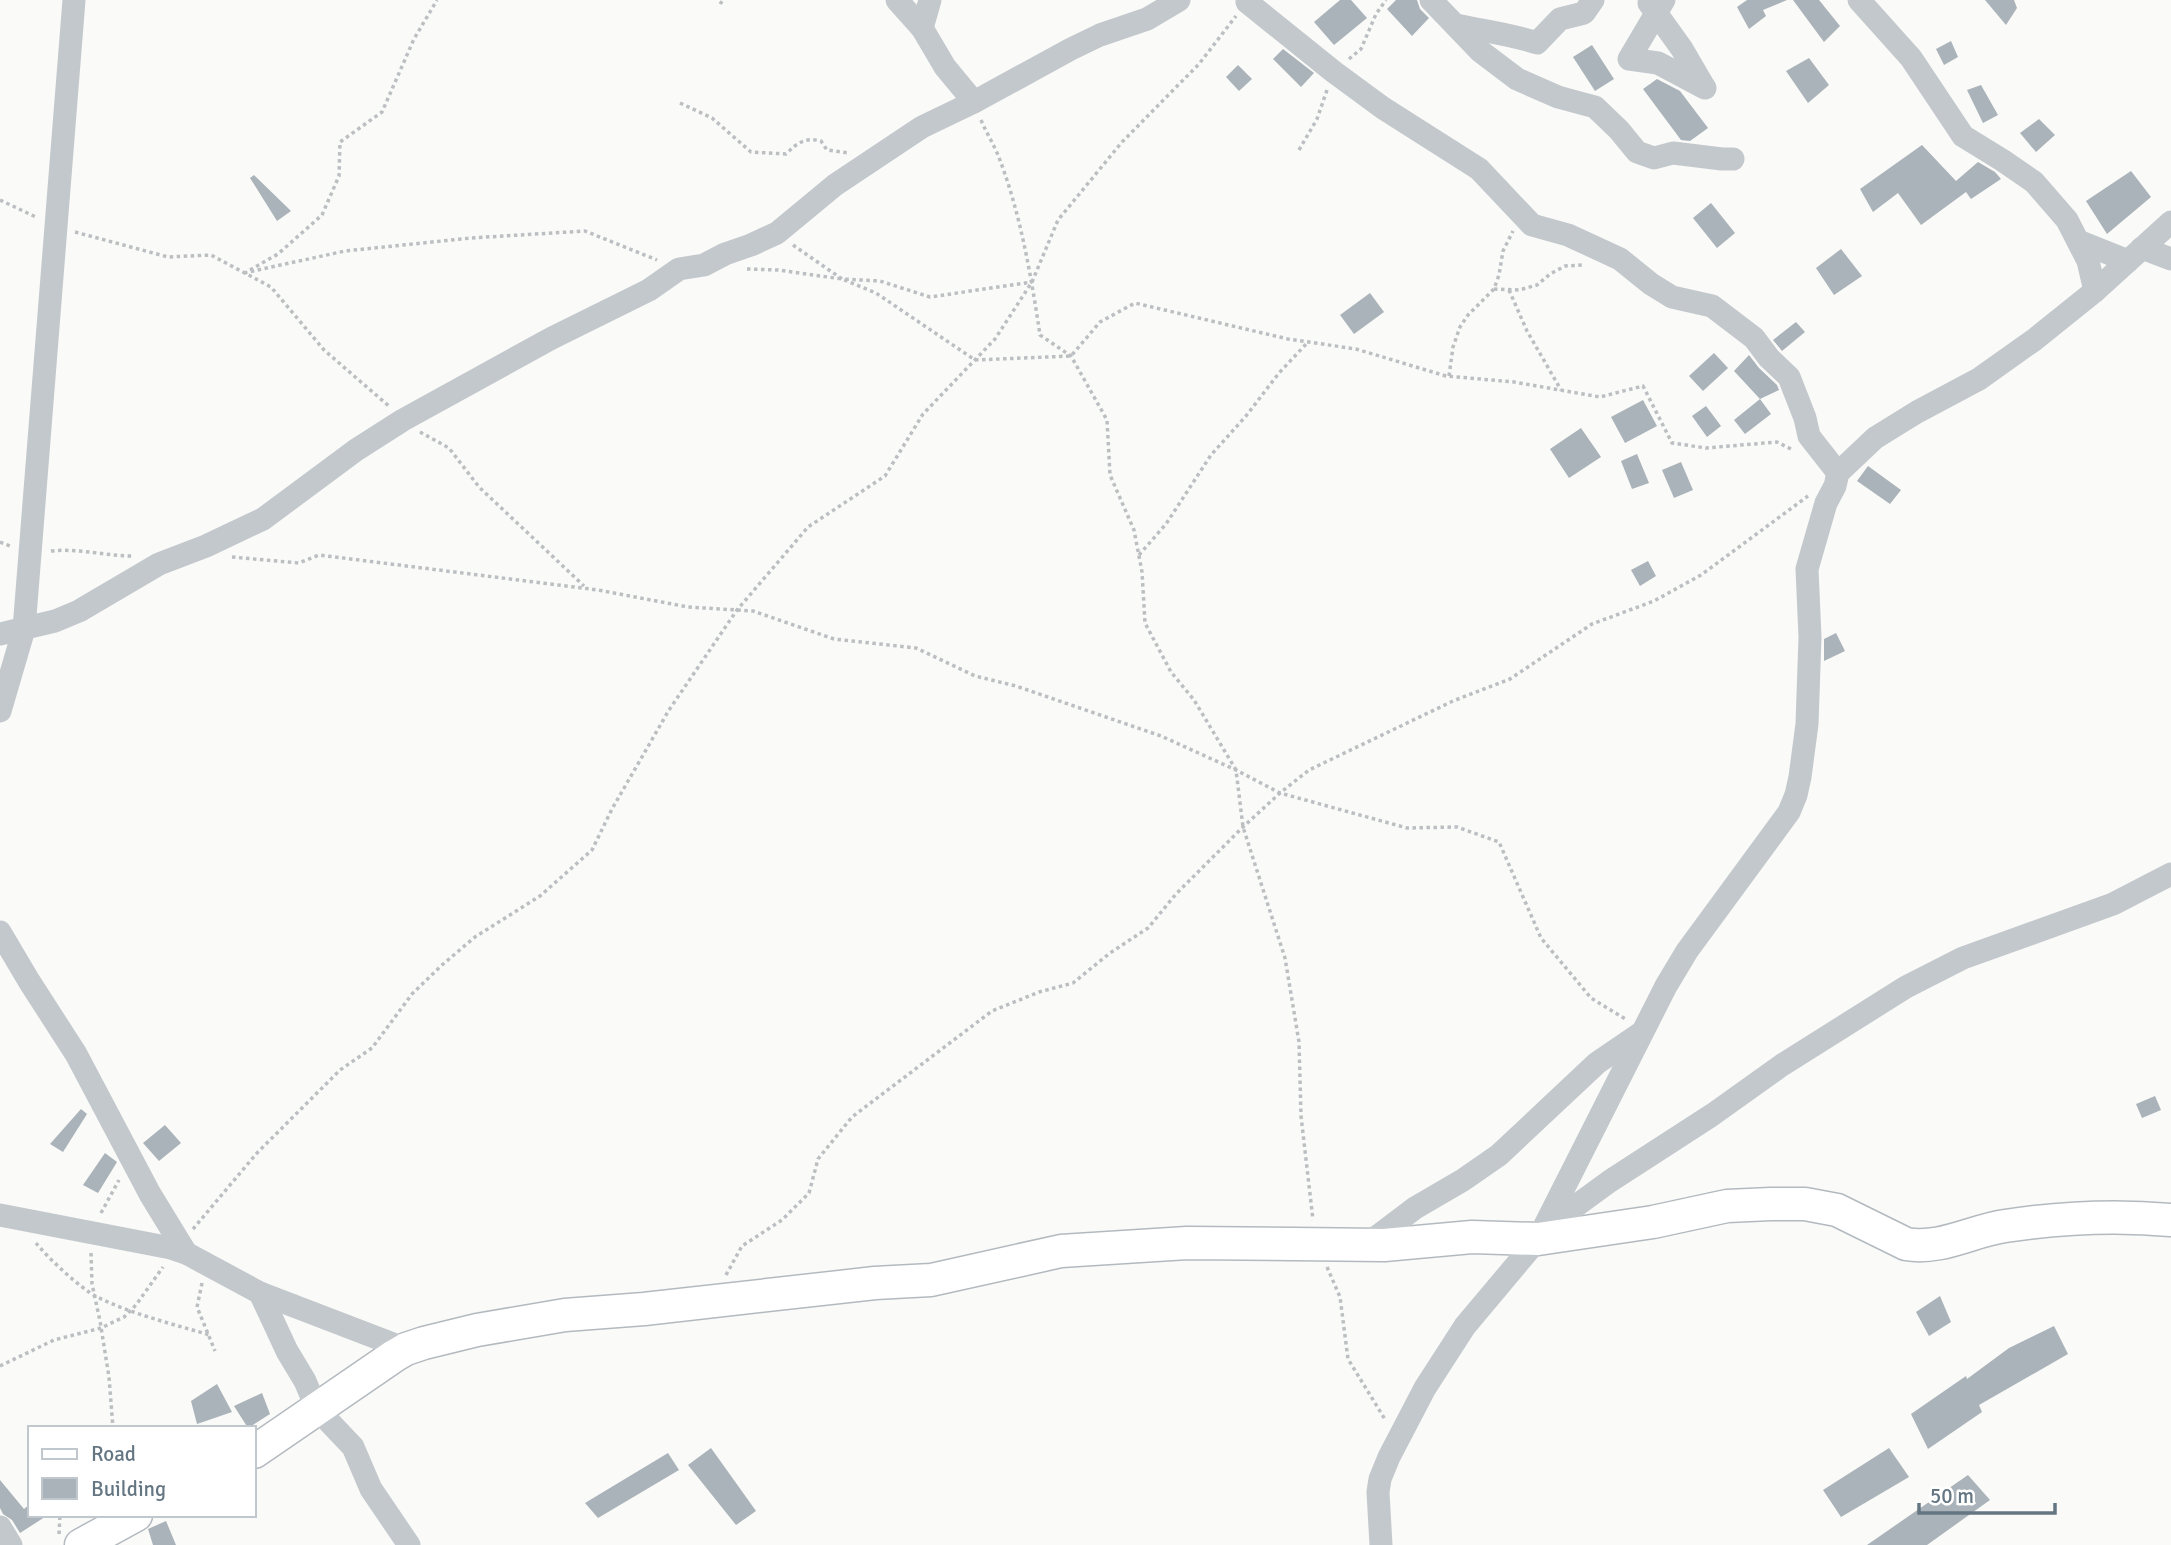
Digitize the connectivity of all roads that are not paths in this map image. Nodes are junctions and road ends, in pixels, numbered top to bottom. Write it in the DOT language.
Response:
graph roads {
  1 [pos="74,0"];
  2 [pos="897,0"];
  3 [pos="930,0"];
  4 [pos="1179,0"];
  5 [pos="1431,0"];
  6 [pos="1593,0"];
  7 [pos="1859,0"];
  8 [pos="1249,1"];
  9 [pos="1456,25"];
  10 [pos="922,28"];
  11 [pos="974,102"];
  12 [pos="1733,159"];
  13 [pos="2171,222"];
  14 [pos="2078,241"];
  15 [pos="2135,254"];
  16 [pos="2171,258"];
  17 [pos="2095,290"];
  18 [pos="1838,473"];
  19 [pos="24,629"];
  20 [pos="0,634"];
  21 [pos="0,711"];
  22 [pos="2171,874"];
  23 [pos="0,932"];
  24 [pos="1644,1031"];
  25 [pos="7,1217"];
  26 [pos="2171,1220"];
  27 [pos="1540,1235"];
  28 [pos="1366,1245"];
  29 [pos="196,1258"];
  30 [pos="260,1293"];
  31 [pos="406,1349"];
  32 [pos="317,1409"];
  33 [pos="256,1451"];
  34 [pos="131,1517"];
  35 [pos="0,1527"];
  36 [pos="70,1540"];
  37 [pos="11,1545"];
  38 [pos="409,1545"];
  39 [pos="1381,1545"];
  1 -- 19 [label="street"];
  2 -- 10 [label="street"];
  3 -- 10 [label="street"];
  4 -- 11 [label="street"];
  5 -- 9 [label="street"];
  6 -- 9 [label="street"];
  7 -- 14 [label="street"];
  8 -- 18 [label="street"];
  9 -- 12 [label="street"];
  10 -- 11 [label="street"];
  11 -- 19 [label="street"];
  13 -- 15 [label="street"];
  14 -- 15 [label="street"];
  14 -- 17 [label="street"];
  15 -- 16 [label="street"];
  15 -- 17 [label="street"];
  17 -- 18 [label="street"];
  18 -- 24 [label="street"];
  19 -- 20 [label="street"];
  19 -- 21 [label="street"];
  22 -- 27 [label="street"];
  23 -- 29 [label="street"];
  24 -- 27 [label="street"];
  24 -- 28 [label="street"];
  25 -- 29 [label="street"];
  26 -- 27 [label="street"];
  27 -- 28 [label="street"];
  27 -- 39 [label="street"];
  28 -- 31 [label="street"];
  29 -- 30 [label="street"];
  30 -- 31 [label="street"];
  30 -- 32 [label="street"];
  31 -- 32 [label="street"];
  32 -- 33 [label="street"];
  32 -- 38 [label="street"];
  34 -- 36 [label="street"];
  35 -- 37 [label="street"];
}
